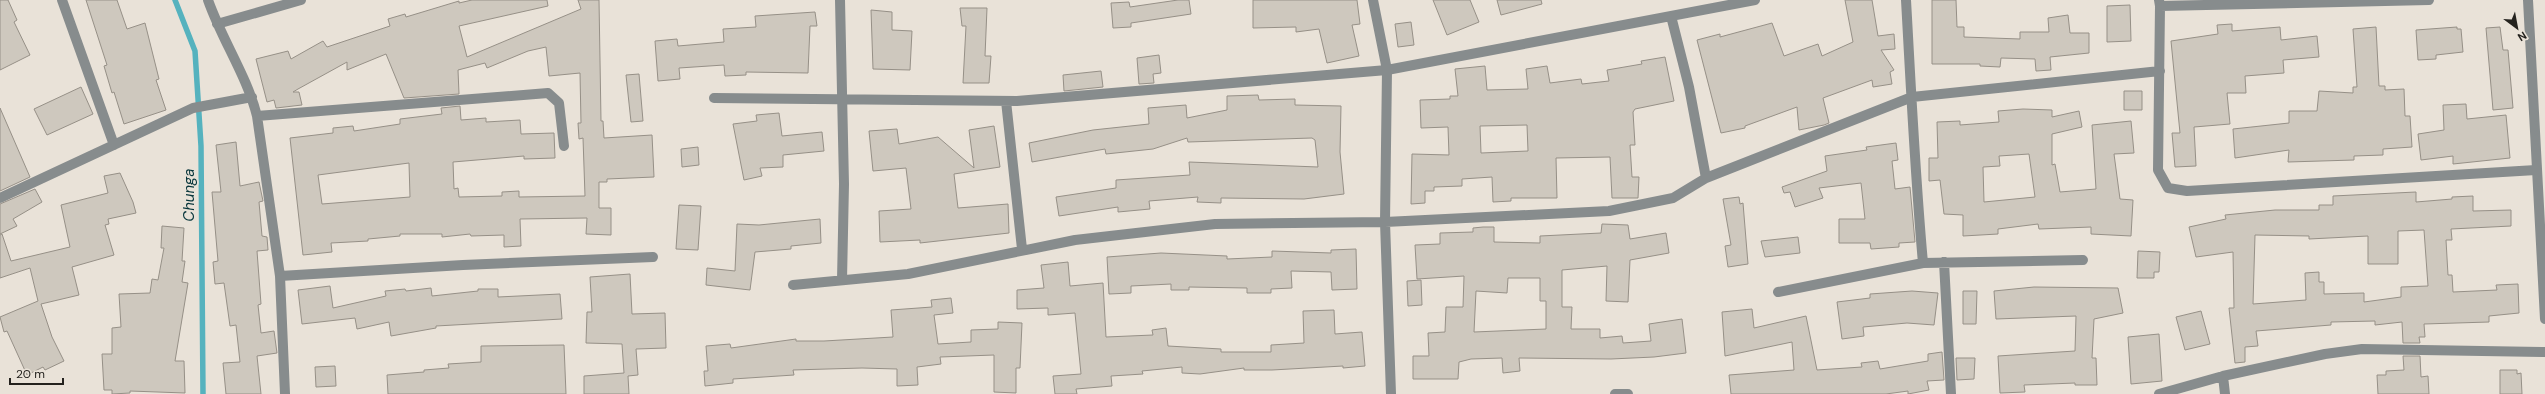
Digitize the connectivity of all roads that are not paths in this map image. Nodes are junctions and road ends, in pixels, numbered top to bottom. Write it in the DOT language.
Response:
graph roads {
  1 [pos="62,0"];
  2 [pos="208,0"];
  3 [pos="302,0"];
  4 [pos="840,0"];
  5 [pos="1373,0"];
  6 [pos="1755,0"];
  7 [pos="1906,0"];
  8 [pos="2430,0"];
  9 [pos="2528,0"];
  10 [pos="2159,3"];
  11 [pos="1671,16"];
  12 [pos="217,24"];
  13 [pos="1387,70"];
  14 [pos="2160,71"];
  15 [pos="252,97"];
  16 [pos="1912,97"];
  17 [pos="714,98"];
  18 [pos="841,100"];
  19 [pos="1006,101"];
  20 [pos="258,116"];
  21 [pos="114,145"];
  22 [pos="564,146"];
  23 [pos="2536,170"];
  24 [pos="1706,178"];
  25 [pos="0,198"];
  26 [pos="1385,222"];
  27 [pos="1022,249"];
  28 [pos="653,257"];
  29 [pos="2083,260"];
  30 [pos="1922,262"];
  31 [pos="1944,262"];
  32 [pos="280,276"];
  33 [pos="842,280"];
  34 [pos="793,286"];
  35 [pos="1778,292"];
  36 [pos="2545,319"];
  37 [pos="2545,352"];
  38 [pos="2223,376"];
  39 [pos="285,394"];
  40 [pos="1391,394"];
  41 [pos="1615,394"];
  42 [pos="1628,394"];
  43 [pos="1951,394"];
  44 [pos="2160,394"];
  45 [pos="2225,394"];
  1 -- 21 [label="street"];
  2 -- 12 [label="street"];
  3 -- 12 [label="street"];
  4 -- 18 [label="street"];
  5 -- 13 [label="street"];
  6 -- 11 [label="street"];
  7 -- 16 [label="street"];
  8 -- 10 [label="street"];
  9 -- 23 [label="street"];
  10 -- 14 [label="street"];
  11 -- 13 [label="street"];
  11 -- 24 [label="street"];
  12 -- 15 [label="street"];
  13 -- 19 [label="street"];
  13 -- 26 [label="street"];
  14 -- 16 [label="street"];
  14 -- 23 [label="street"];
  15 -- 20 [label="street"];
  15 -- 21 [label="street"];
  16 -- 24 [label="street"];
  16 -- 30 [label="street"];
  17 -- 18 [label="street"];
  18 -- 19 [label="street"];
  18 -- 33 [label="street"];
  19 -- 27 [label="street"];
  20 -- 22 [label="street"];
  20 -- 32 [label="street"];
  21 -- 25 [label="street"];
  23 -- 36 [label="street"];
  24 -- 26 [label="street"];
  26 -- 27 [label="street"];
  26 -- 40 [label="street"];
  27 -- 33 [label="street"];
  28 -- 32 [label="street"];
  29 -- 31 [label="street"];
  30 -- 31 [label="street"];
  30 -- 35 [label="street"];
  31 -- 43 [label="street"];
  32 -- 39 [label="street"];
  33 -- 34 [label="street"];
  37 -- 38 [label="street"];
  38 -- 44 [label="street"];
  38 -- 45 [label="street"];
  41 -- 42 [label="street"];
}
